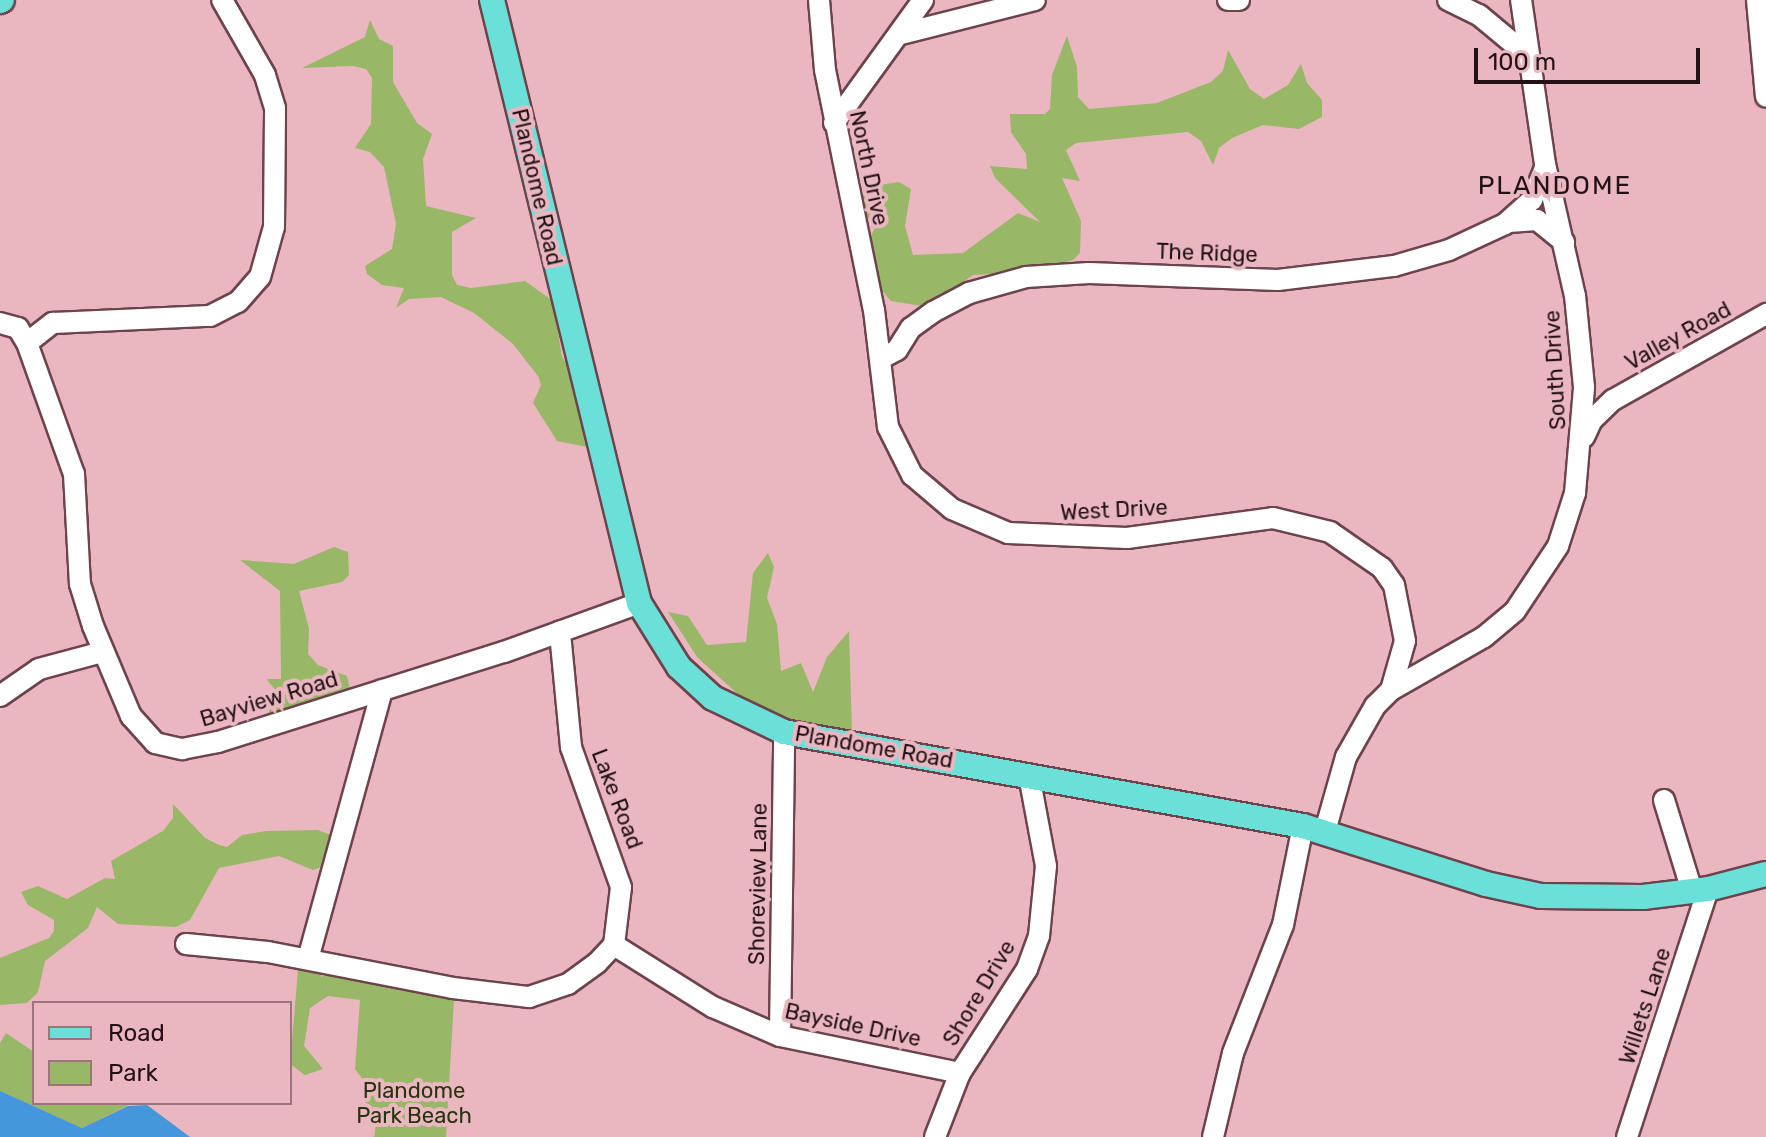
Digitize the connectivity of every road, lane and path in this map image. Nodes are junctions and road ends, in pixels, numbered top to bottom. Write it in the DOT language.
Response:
graph roads {
  1 [pos="222,0"];
  2 [pos="492,0"];
  3 [pos="819,0"];
  4 [pos="923,0"];
  5 [pos="1035,0"];
  6 [pos="1228,0"];
  7 [pos="1239,0"];
  8 [pos="1448,0"];
  9 [pos="1521,0"];
  10 [pos="1757,0"];
  11 [pos="901,34"];
  12 [pos="1527,55"];
  13 [pos="825,70"];
  14 [pos="871,70"];
  15 [pos="1766,97"];
  16 [pos="834,123"];
  17 [pos="1545,164"];
  18 [pos="1505,224"];
  19 [pos="1564,243"];
  20 [pos="1766,314"];
  21 [pos="0,323"];
  22 [pos="911,328"];
  23 [pos="879,342"];
  24 [pos="27,343"];
  25 [pos="1584,387"];
  26 [pos="1613,400"];
  27 [pos="1583,441"];
  28 [pos="639,603"];
  29 [pos="560,632"];
  30 [pos="1405,641"];
  31 [pos="102,652"];
  32 [pos="1436,664"];
  33 [pos="382,690"];
  34 [pos="1391,690"];
  35 [pos="0,696"];
  36 [pos="784,732"];
  37 [pos="1029,775"];
  38 [pos="1664,800"];
  39 [pos="1314,828"];
  40 [pos="1766,874"];
  41 [pos="1700,890"];
  42 [pos="186,944"];
  43 [pos="614,945"];
  44 [pos="308,959"];
  45 [pos="780,1036"];
  46 [pos="960,1073"];
  47 [pos="935,1137"];
  48 [pos="1213,1137"];
  49 [pos="1627,1137"];
  1 -- 24 [label="street"];
  2 -- 28 [label="main road, Plandome Road"];
  3 -- 13 [label="street, North Drive"];
  4 -- 11 [label="street"];
  5 -- 11 [label="street"];
  6 -- 7 [label="street"];
  8 -- 12 [label="street"];
  9 -- 12 [label="street, South Drive"];
  10 -- 15 [label="street"];
  11 -- 14 [label="street"];
  12 -- 17 [label="street, South Drive"];
  13 -- 14 [label="street"];
  13 -- 16 [label="street, North Drive"];
  14 -- 16 [label="street"];
  16 -- 23 [label="street, North Drive"];
  17 -- 18 [label="street, The Ridge"];
  17 -- 19 [label="street, South Drive"];
  18 -- 19 [label="street, The Ridge"];
  18 -- 22 [label="street, The Ridge"];
  19 -- 25 [label="street, South Drive"];
  20 -- 26 [label="street, Valley Road"];
  21 -- 24 [label="street"];
  22 -- 23 [label="street"];
  22 -- 23 [label="street, The Ridge"];
  23 -- 30 [label="street, West Drive"];
  24 -- 31 [label="street, Bayview Road"];
  25 -- 26 [label="street, Valley Road"];
  25 -- 27 [label="street, South Drive"];
  26 -- 27 [label="street, Valley Road"];
  27 -- 32 [label="street, South Drive"];
  28 -- 29 [label="street, Bayview Road"];
  28 -- 36 [label="main road, Plandome Road"];
  29 -- 33 [label="street, Bayview Road"];
  29 -- 43 [label="street, Lake Road"];
  30 -- 32 [label="street"];
  30 -- 34 [label="street, West Drive"];
  31 -- 33 [label="street, Bayview Road"];
  31 -- 35 [label="street"];
  32 -- 34 [label="street, South Drive"];
  33 -- 44 [label="street"];
  34 -- 39 [label="street, South Drive"];
  36 -- 37 [label="main road, Plandome Road"];
  36 -- 45 [label="street, Shoreview Lane"];
  37 -- 39 [label="main road, Plandome Road"];
  37 -- 46 [label="street, Shore Drive"];
  38 -- 41 [label="street"];
  39 -- 41 [label="main road, Plandome Road"];
  39 -- 48 [label="street"];
  40 -- 41 [label="main road, Plandome Road"];
  41 -- 49 [label="street, Willets Lane"];
  42 -- 44 [label="street"];
  43 -- 44 [label="street"];
  43 -- 45 [label="street, Bayside Drive"];
  45 -- 46 [label="street, Bayside Drive"];
  46 -- 47 [label="street, Shore Drive"];
}
